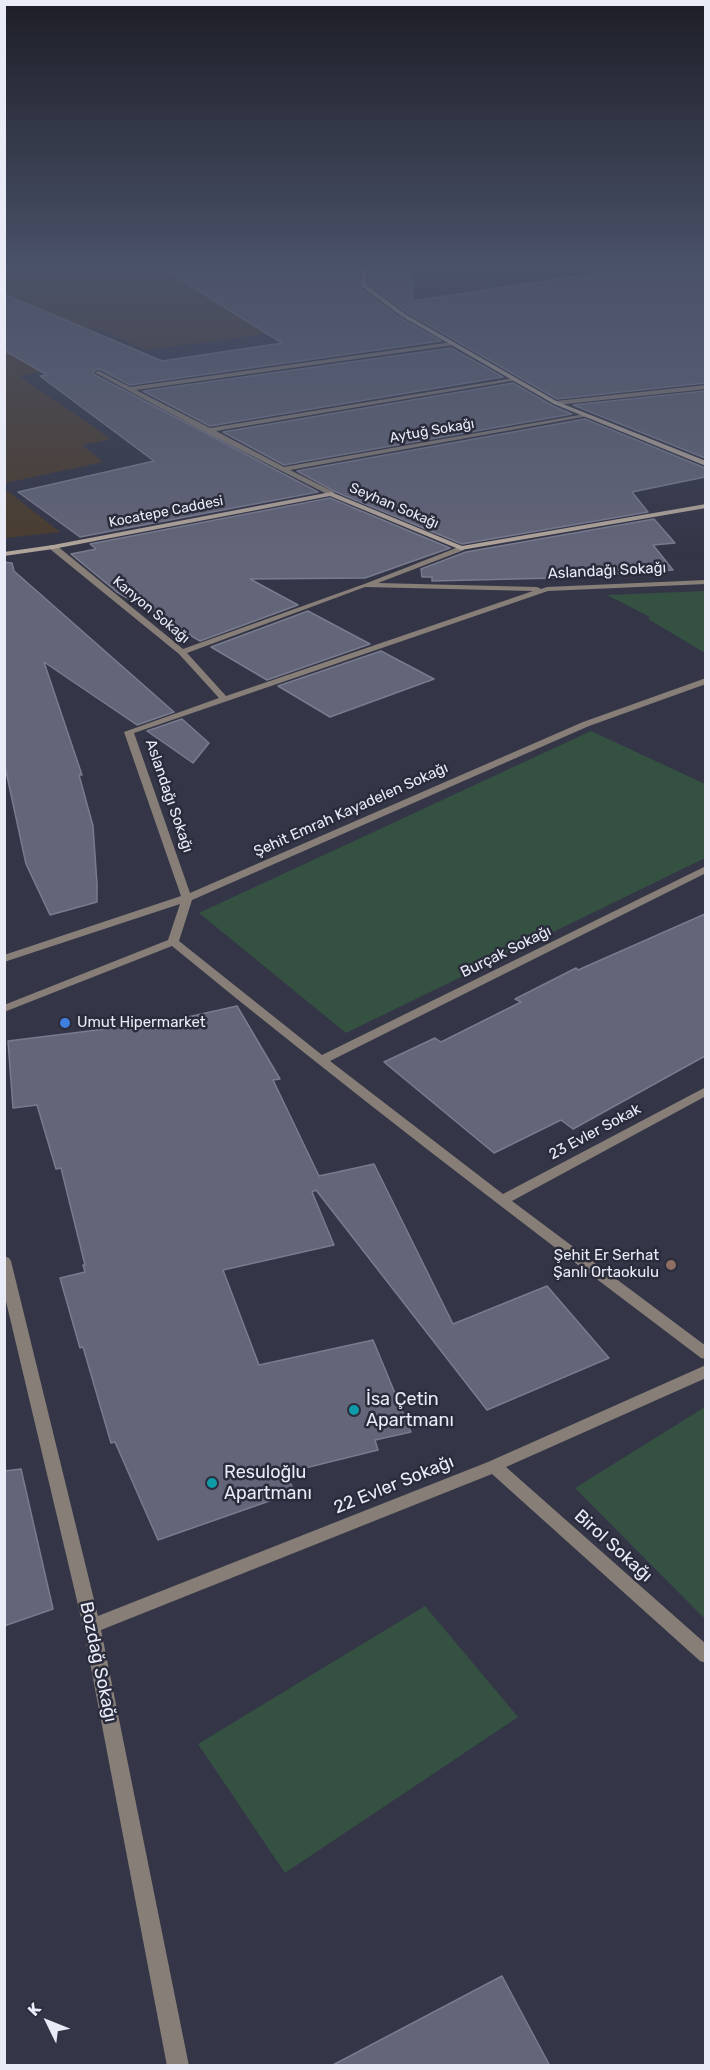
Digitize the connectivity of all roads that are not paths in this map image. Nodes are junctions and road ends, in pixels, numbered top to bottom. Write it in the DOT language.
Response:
graph roads {
  1 [pos="326,362"];
  2 [pos="482,362"];
  3 [pos="97,372"];
  4 [pos="514,380"];
  5 [pos="705,387"];
  6 [pos="129,389"];
  7 [pos="556,403"];
  8 [pos="585,416"];
  9 [pos="207,430"];
  10 [pos="705,464"];
  11 [pos="284,469"];
  12 [pos="331,494"];
  13 [pos="705,506"];
  14 [pos="53,547"];
  15 [pos="461,548"];
  16 [pos="4,554"];
  17 [pos="705,582"];
  18 [pos="364,585"];
  19 [pos="547,589"];
  20 [pos="182,652"];
  21 [pos="705,681"];
  22 [pos="225,700"];
  23 [pos="705,869"];
  24 [pos="187,898"];
  25 [pos="173,942"];
  26 [pos="4,959"];
  27 [pos="6,1004"];
  28 [pos="320,1061"];
  29 [pos="705,1091"];
  30 [pos="501,1201"];
  31 [pos="4,1261"];
  32 [pos="705,1354"];
  33 [pos="705,1371"];
  34 [pos="494,1466"];
  35 [pos="92,1626"];
  36 [pos="705,1656"];
  37 [pos="178,2066"];
  1 -- 6 [label="street"];
  2 -- 4 [label="street"];
  3 -- 6 [label="street, Seyhan Sokağı"];
  4 -- 7 [label="street"];
  4 -- 9 [label="street"];
  5 -- 7 [label="street"];
  6 -- 9 [label="street, Seyhan Sokağı"];
  7 -- 8 [label="street"];
  8 -- 10 [label="street"];
  8 -- 11 [label="street, Aytuğ Sokağı"];
  9 -- 11 [label="street, Seyhan Sokağı"];
  11 -- 12 [label="street, Seyhan Sokağı"];
  12 -- 14 [label="street, Kocatepe Caddesi"];
  12 -- 15 [label="street, Seyhan Sokağı"];
  13 -- 15 [label="street"];
  14 -- 16 [label="street, Kocatepe Caddesi"];
  14 -- 20 [label="street, Kanyon Sokağı"];
  15 -- 18 [label="street"];
  17 -- 19 [label="street, Aslandağı Sokağı"];
  18 -- 19 [label="street"];
  18 -- 20 [label="street"];
  19 -- 22 [label="street, Aslandağı Sokağı"];
  20 -- 22 [label="street, Kanyon Sokağı"];
  21 -- 24 [label="street, Şehit Emrah Kayadelen Sokağı"];
  22 -- 24 [label="street, Aslandağı Sokağı"];
  23 -- 28 [label="street, Burçak Sokağı"];
  24 -- 25 [label="street"];
  24 -- 26 [label="street, Şehit Emrah Kayadelen Sokağı"];
  25 -- 27 [label="street"];
  25 -- 28 [label="street"];
  28 -- 30 [label="street"];
  29 -- 30 [label="street, 23 Evler Sokak"];
  30 -- 32 [label="street"];
  31 -- 35 [label="street, Bozdağ Sokağı"];
  33 -- 34 [label="street, 22 Evler Sokağı"];
  34 -- 35 [label="street, 22 Evler Sokağı"];
  34 -- 36 [label="street, Birol Sokağı"];
  35 -- 37 [label="street, Bozdağ Sokağı"];
}
